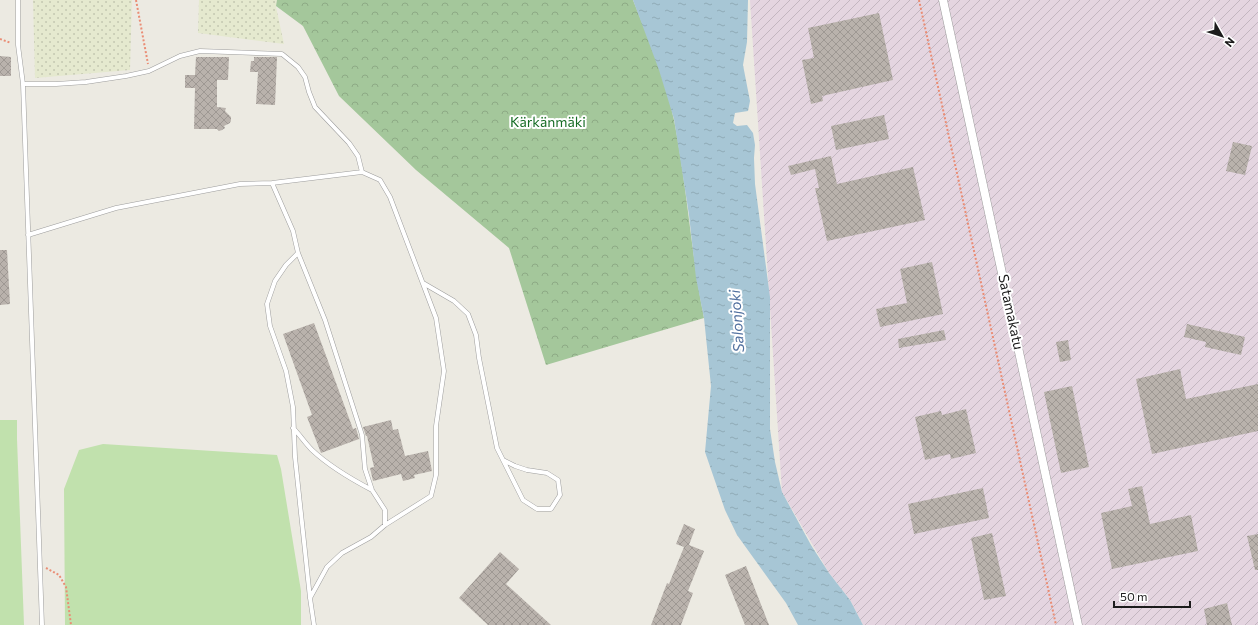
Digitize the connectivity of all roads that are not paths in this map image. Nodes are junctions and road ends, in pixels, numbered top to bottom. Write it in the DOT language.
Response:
graph roads {
  1 [pos="18,0"];
  2 [pos="943,0"];
  3 [pos="22,84"];
  4 [pos="362,172"];
  5 [pos="272,183"];
  6 [pos="28,235"];
  7 [pos="298,253"];
  8 [pos="423,283"];
  9 [pos="293,428"];
  10 [pos="503,460"];
  11 [pos="372,490"];
  12 [pos="385,525"];
  13 [pos="310,598"];
  14 [pos="42,625"];
  15 [pos="314,625"];
  16 [pos="1078,625"];
  1 -- 3 [label="lane"];
  2 -- 16 [label="street, Satamakatu"];
  3 -- 4 [label="lane"];
  3 -- 6 [label="lane"];
  4 -- 5 [label="lane"];
  4 -- 8 [label="lane"];
  5 -- 6 [label="lane"];
  5 -- 7 [label="lane"];
  6 -- 14 [label="lane"];
  7 -- 9 [label="lane"];
  7 -- 11 [label="lane"];
  8 -- 10 [label="lane"];
  8 -- 12 [label="lane"];
  9 -- 11 [label="lane"];
  9 -- 13 [label="lane"];
  10 -- 10 [label="lane"];
  11 -- 12 [label="lane"];
  12 -- 13 [label="lane"];
  13 -- 15 [label="lane"];
}
